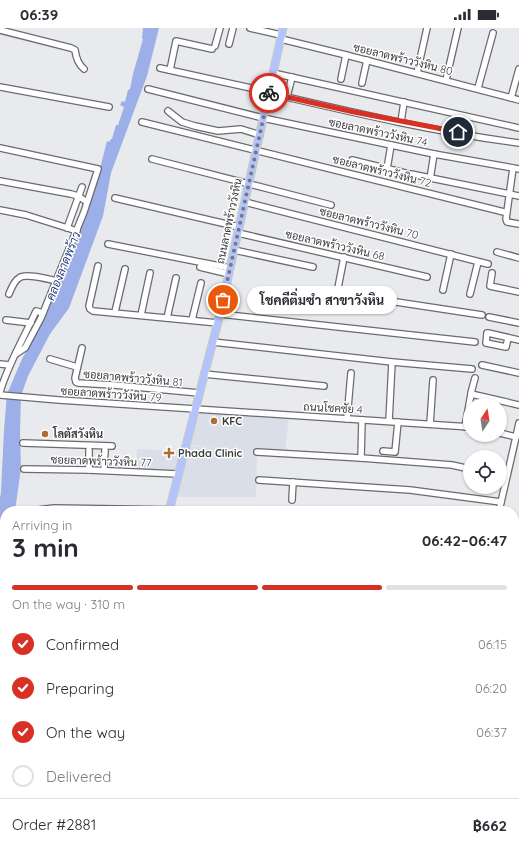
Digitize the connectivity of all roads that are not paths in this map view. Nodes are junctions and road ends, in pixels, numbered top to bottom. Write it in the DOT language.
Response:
graph roads {
  1 [pos="220,28"];
  2 [pos="233,28"];
  3 [pos="250,28"];
  4 [pos="427,28"];
  5 [pos="458,28"];
  6 [pos="0,30"];
  7 [pos="493,33"];
  8 [pos="282,34"];
  9 [pos="229,44"];
  10 [pos="346,55"];
  11 [pos="367,60"];
  12 [pos="160,68"];
  13 [pos="84,69"];
  14 [pos="519,69"];
  15 [pos="170,70"];
  16 [pos="273,73"];
  17 [pos="417,73"];
  18 [pos="292,77"];
  19 [pos="341,79"];
  20 [pos="446,80"];
  21 [pos="362,82"];
  22 [pos="0,87"];
  23 [pos="478,88"];
  24 [pos="148,89"];
  25 [pos="269,92"];
  26 [pos="287,97"];
  27 [pos="511,98"];
  28 [pos="519,100"];
  29 [pos="404,102"];
  30 [pos="110,107"];
  31 [pos="168,111"];
  32 [pos="263,118"];
  33 [pos="142,122"];
  34 [pos="401,122"];
  35 [pos="519,128"];
  36 [pos="260,135"];
  37 [pos="519,142"];
  38 [pos="391,145"];
  39 [pos="0,148"];
  40 [pos="256,150"];
  41 [pos="434,154"];
  42 [pos="152,159"];
  43 [pos="352,160"];
  44 [pos="387,168"];
  45 [pos="516,168"];
  46 [pos="430,179"];
  47 [pos="0,181"];
  48 [pos="249,184"];
  49 [pos="82,187"];
  50 [pos="510,194"];
  51 [pos="78,196"];
  52 [pos="519,196"];
  53 [pos="116,198"];
  54 [pos="87,202"];
  55 [pos="245,202"];
  56 [pos="331,205"];
  57 [pos="0,210"];
  58 [pos="504,212"];
  59 [pos="519,224"];
  60 [pos="67,228"];
  61 [pos="239,230"];
  62 [pos="77,231"];
  63 [pos="108,244"];
  64 [pos="234,250"];
  65 [pos="497,252"];
  66 [pos="451,254"];
  67 [pos="344,257"];
  68 [pos="519,258"];
  69 [pos="478,262"];
  70 [pos="488,264"];
  71 [pos="98,266"];
  72 [pos="313,267"];
  73 [pos="200,268"];
  74 [pos="125,269"];
  75 [pos="230,271"];
  76 [pos="492,273"];
  77 [pos="150,274"];
  78 [pos="427,277"];
  79 [pos="176,278"];
  80 [pos="57,280"];
  81 [pos="202,283"];
  82 [pos="443,290"];
  83 [pos="519,292"];
  84 [pos="8,294"];
  85 [pos="470,294"];
  86 [pos="115,312"];
  87 [pos="43,313"];
  88 [pos="220,314"];
  89 [pos="141,315"];
  90 [pos="482,316"];
  91 [pos="489,317"];
  92 [pos="167,318"];
  93 [pos="6,320"];
  94 [pos="192,320"];
  95 [pos="31,323"];
  96 [pos="218,323"];
  97 [pos="519,323"];
  98 [pos="508,338"];
  99 [pos="519,340"];
  100 [pos="213,342"];
  101 [pos="475,342"];
  102 [pos="82,348"];
  103 [pos="16,354"];
  104 [pos="50,359"];
  105 [pos="392,362"];
  106 [pos="0,364"];
  107 [pos="10,365"];
  108 [pos="482,365"];
  109 [pos="77,367"];
  110 [pos="472,369"];
  111 [pos="351,373"];
  112 [pos="519,373"];
  113 [pos="204,374"];
  114 [pos="475,378"];
  115 [pos="433,380"];
  116 [pos="324,386"];
  117 [pos="0,392"];
  118 [pos="199,393"];
  119 [pos="471,393"];
  120 [pos="0,395"];
  121 [pos="470,398"];
  122 [pos="519,405"];
  123 [pos="195,410"];
  124 [pos="347,419"];
  125 [pos="362,420"];
  126 [pos="389,421"];
  127 [pos="398,422"];
  128 [pos="519,423"];
  129 [pos="430,424"];
  130 [pos="463,427"];
  131 [pos="507,434"];
  132 [pos="516,436"];
  133 [pos="23,443"];
  134 [pos="112,446"];
  135 [pos="89,450"];
  136 [pos="105,450"];
  137 [pos="384,451"];
  138 [pos="257,452"];
  139 [pos="361,458"];
  140 [pos="463,467"];
  141 [pos="24,469"];
  142 [pos="89,470"];
  143 [pos="104,470"];
  144 [pos="178,474"];
  145 [pos="507,476"];
  146 [pos="259,480"];
  147 [pos="293,482"];
  148 [pos="504,494"];
  149 [pos="292,500"];
  150 [pos="502,502"];
  151 [pos="170,506"];
  152 [pos="501,506"];
  1 -- 15 [label="street"];
  2 -- 9 [label="street"];
  3 -- 8 [label="street, ซอยลาดพร้าววังหิน 80"];
  4 -- 17 [label="street"];
  5 -- 20 [label="street"];
  6 -- 13 [label="street"];
  7 -- 23 [label="street"];
  8 -- 10 [label="street, ซอยลาดพร้าววังหิน 80"];
  8 -- 16 [label="main road, ถนนลาดพร้าววังหิน"];
  10 -- 11 [label="street, ซอยลาดพร้าววังหิน 80"];
  10 -- 19 [label="street"];
  11 -- 17 [label="street, ซอยลาดพร้าววังหิน 80"];
  11 -- 21 [label="street"];
  12 -- 15 [label="street"];
  14 -- 27 [label="street"];
  15 -- 25 [label="street"];
  16 -- 18 [label="street"];
  16 -- 25 [label="main road, ถนนลาดพร้าววังหิน"];
  17 -- 20 [label="street, ซอยลาดพร้าววังหิน 80"];
  18 -- 26 [label="street"];
  18 -- 29 [label="street"];
  20 -- 23 [label="street, ซอยลาดพร้าววังหิน 80"];
  22 -- 30 [label="street"];
  23 -- 27 [label="street, ซอยลาดพร้าววังหิน 80"];
  24 -- 32 [label="street, ซอยลาดพร้าววังหิน 74"];
  25 -- 26 [label="street"];
  25 -- 32 [label="main road, ถนนลาดพร้าววังหิน"];
  26 -- 34 [label="street"];
  27 -- 28 [label="street, ซอยลาดพร้าววังหิน 80"];
  29 -- 34 [label="street"];
  29 -- 35 [label="street"];
  31 -- 36 [label="street"];
  32 -- 36 [label="main road, ถนนลาดพร้าววังหิน"];
  32 -- 38 [label="street, ซอยลาดพร้าววังหิน 74"];
  33 -- 40 [label="street, ซอยลาดพร้าววังหิน 72"];
  34 -- 37 [label="street"];
  36 -- 40 [label="main road, ถนนลาดพร้าววังหิน"];
  38 -- 41 [label="street, ซอยลาดพร้าววังหิน 74"];
  38 -- 44 [label="street"];
  39 -- 54 [label="street"];
  40 -- 48 [label="main road, ถนนลาดพร้าววังหิน"];
  40 -- 58 [label="street, ซอยลาดพร้าววังหิน 72"];
  41 -- 45 [label="street, ซอยลาดพร้าววังหิน 74"];
  41 -- 46 [label="street"];
  42 -- 48 [label="street"];
  43 -- 44 [label="street"];
  44 -- 46 [label="street"];
  45 -- 50 [label="street"];
  46 -- 50 [label="street"];
  47 -- 51 [label="street"];
  48 -- 55 [label="main road, ถนนลาดพร้าววังหิน"];
  48 -- 56 [label="street"];
  49 -- 51 [label="street"];
  50 -- 52 [label="street"];
  50 -- 59 [label="street"];
  51 -- 54 [label="street"];
  51 -- 60 [label="street"];
  53 -- 61 [label="street, ซอยลาดพร้าววังหิน 68"];
  54 -- 62 [label="street"];
  55 -- 61 [label="main road, ถนนลาดพร้าววังหิน"];
  55 -- 66 [label="street, ซอยลาดพร้าววังหิน 70"];
  57 -- 60 [label="street"];
  60 -- 62 [label="street"];
  61 -- 64 [label="main road, ถนนลาดพร้าววังหิน"];
  61 -- 67 [label="street, ซอยลาดพร้าววังหิน 68"];
  62 -- 80 [label="street"];
  63 -- 75 [label="street"];
  64 -- 72 [label="street"];
  64 -- 75 [label="main road, ถนนลาดพร้าววังหิน"];
  65 -- 68 [label="street"];
  66 -- 69 [label="street, ซอยลาดพร้าววังหิน 70"];
  66 -- 82 [label="street"];
  67 -- 78 [label="street, ซอยลาดพร้าววังหิน 68"];
  67 -- 90 [label="street"];
  69 -- 70 [label="street, ซอยลาดพร้าววังหิน 70"];
  69 -- 85 [label="street"];
  71 -- 86 [label="street"];
  73 -- 75 [label="street"];
  74 -- 86 [label="street"];
  75 -- 88 [label="main road, ถนนลาดพร้าววังหิน"];
  76 -- 83 [label="street"];
  77 -- 89 [label="street"];
  79 -- 92 [label="street"];
  80 -- 84 [label="street"];
  80 -- 87 [label="street"];
  81 -- 94 [label="street"];
  86 -- 89 [label="street"];
  87 -- 95 [label="street"];
  87 -- 103 [label="street"];
  88 -- 96 [label="main road, ถนนลาดพร้าววังหิน"];
  88 -- 101 [label="street"];
  89 -- 92 [label="street"];
  91 -- 97 [label="street"];
  92 -- 94 [label="street"];
  93 -- 95 [label="street"];
  94 -- 96 [label="street"];
  95 -- 103 [label="street"];
  96 -- 100 [label="main road, ถนนลาดพร้าววังหิน"];
  98 -- 99 [label="street"];
  100 -- 105 [label="street"];
  100 -- 113 [label="main road, ถนนลาดพร้าววังหิน"];
  102 -- 109 [label="street, ซอยลาดพร้าววังหิน 81"];
  103 -- 107 [label="street"];
  104 -- 109 [label="street"];
  105 -- 110 [label="street"];
  105 -- 126 [label="street"];
  106 -- 107 [label="street"];
  107 -- 117 [label="street"];
  108 -- 112 [label="street"];
  109 -- 118 [label="street, ซอยลาดพร้าววังหิน 81"];
  111 -- 124 [label="street"];
  113 -- 116 [label="street"];
  113 -- 118 [label="main road, ถนนลาดพร้าววังหิน"];
  114 -- 119 [label="street"];
  115 -- 129 [label="street"];
  118 -- 123 [label="main road, ถนนลาดพร้าววังหิน"];
  119 -- 121 [label="street"];
  119 -- 122 [label="street"];
  120 -- 123 [label="street, ซอยลาดพร้าววังหิน 79"];
  123 -- 124 [label="street, ถนนโชคชัย 4"];
  123 -- 144 [label="main road, ถนนลาดพร้าววังหิน"];
  124 -- 125 [label="street, ถนนโชคชัย 4"];
  125 -- 126 [label="street, ถนนโชคชัย 4"];
  125 -- 139 [label="street"];
  126 -- 127 [label="street, ถนนโชคชัย 4"];
  127 -- 129 [label="street, ถนนโชคชัย 4"];
  127 -- 137 [label="street"];
  128 -- 132 [label="street"];
  129 -- 130 [label="street, ถนนโชคชัย 4"];
  131 -- 132 [label="street"];
  132 -- 145 [label="street"];
  133 -- 134 [label="street"];
  135 -- 142 [label="street"];
  136 -- 143 [label="street"];
  138 -- 139 [label="street"];
  139 -- 140 [label="street"];
  141 -- 142 [label="street, ซอยลาดพร้าววังหิน 77"];
  142 -- 143 [label="street, ซอยลาดพร้าววังหิน 77"];
  143 -- 144 [label="street, ซอยลาดพร้าววังหิน 77"];
  144 -- 151 [label="main road, ถนนลาดพร้าววังหิน"];
  146 -- 147 [label="street"];
  147 -- 149 [label="street"];
  147 -- 150 [label="street"];
  148 -- 150 [label="street"];
  150 -- 152 [label="street"];
}
